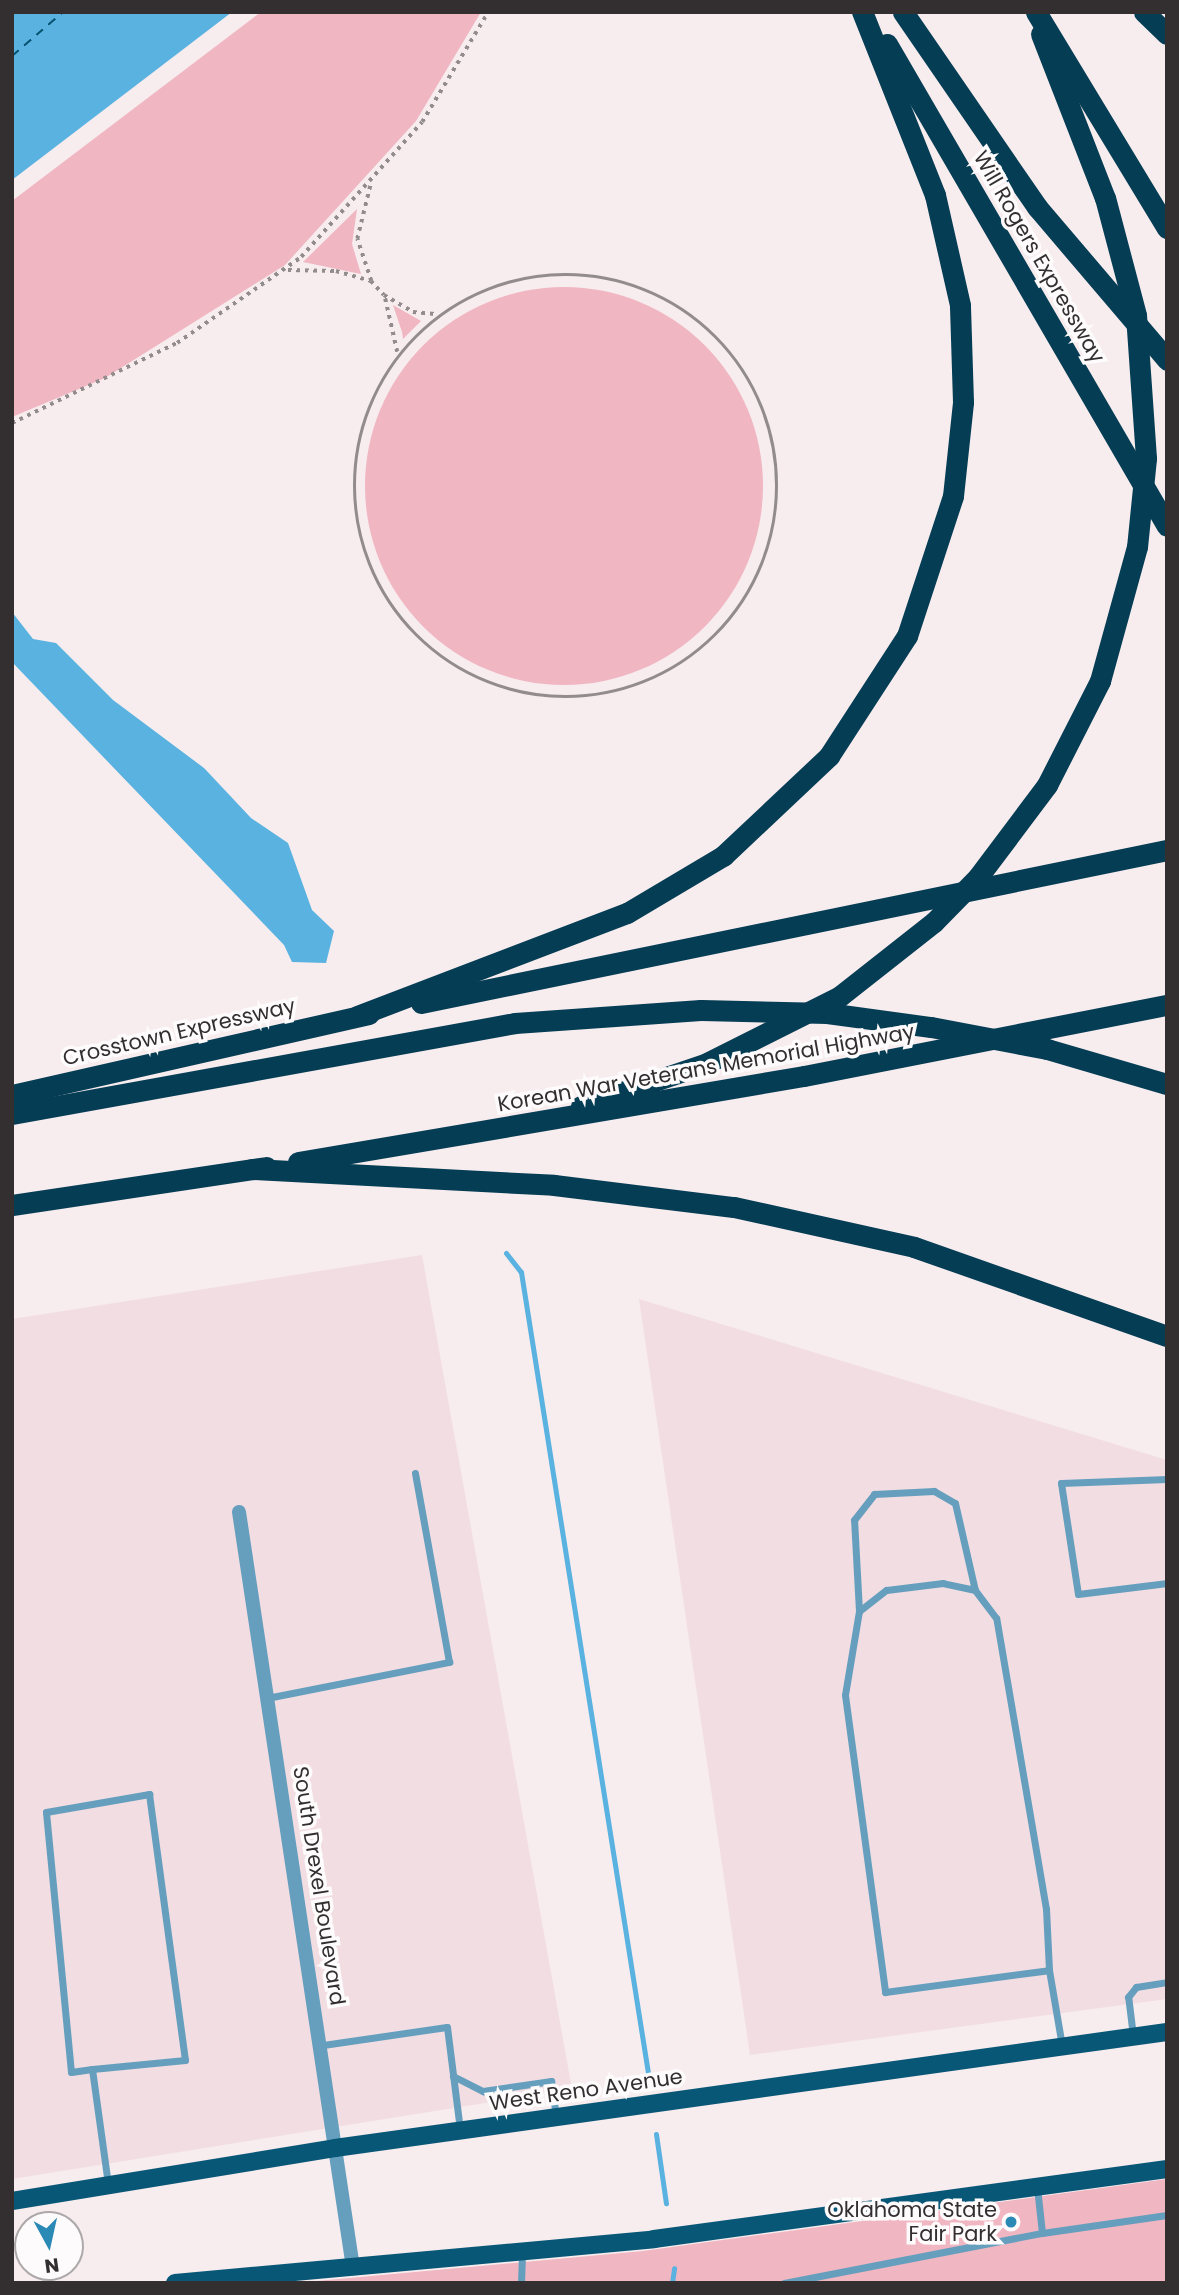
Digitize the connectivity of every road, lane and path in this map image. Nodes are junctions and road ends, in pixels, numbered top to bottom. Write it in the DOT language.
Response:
graph roads {
  1 [pos="488,12"];
  2 [pos="862,12"];
  3 [pos="868,12"];
  4 [pos="903,12"];
  5 [pos="1034,12"];
  6 [pos="1144,12"];
  7 [pos="1167,34"];
  8 [pos="371,184"];
  9 [pos="1167,228"];
  10 [pos="284,271"];
  11 [pos="371,281"];
  12 [pos="384,295"];
  13 [pos="436,313"];
  14 [pos="397,354"];
  15 [pos="1167,360"];
  16 [pos="12,423"];
  17 [pos="1167,526"];
  18 [pos="1167,850"];
  19 [pos="1167,1005"];
  20 [pos="357,1017"];
  21 [pos="1167,1084"];
  22 [pos="12,1095"];
  23 [pos="12,1114"];
  24 [pos="516,1128"];
  25 [pos="252,1169"];
  26 [pos="12,1205"];
  27 [pos="1167,1336"];
  28 [pos="415,1473"];
  29 [pos="1167,1479"];
  30 [pos="239,1512"];
  31 [pos="1167,1583"];
  32 [pos="975,1590"];
  33 [pos="859,1611"];
  34 [pos="266,1698"];
  35 [pos="1049,1970"];
  36 [pos="1167,1982"];
  37 [pos="1167,2032"];
  38 [pos="1133,2036"];
  39 [pos="323,2045"];
  40 [pos="1062,2046"];
  41 [pos="92,2069"];
  42 [pos="453,2076"];
  43 [pos="556,2117"];
  44 [pos="461,2131"];
  45 [pos="335,2148"];
  46 [pos="1167,2169"];
  47 [pos="108,2185"];
  48 [pos="1037,2186"];
  49 [pos="12,2201"];
  50 [pos="1167,2215"];
  51 [pos="1042,2233"];
  52 [pos="522,2253"];
  53 [pos="353,2268"];
  54 [pos="175,2283"];
  55 [pos="521,2283"];
  56 [pos="784,2283"];
  1 -- 8 [label="path"];
  2 -- 20 [label="highway"];
  3 -- 17 [label="highway, Will Rogers Expressway"];
  4 -- 15 [label="highway"];
  5 -- 9 [label="highway"];
  5 -- 24 [label="highway, bridge"];
  6 -- 7 [label="highway"];
  8 -- 10 [label="path"];
  8 -- 11 [label="path"];
  10 -- 11 [label="path"];
  10 -- 16 [label="path"];
  11 -- 12 [label="path"];
  12 -- 13 [label="path"];
  12 -- 14 [label="path"];
  13 -- 14 [label="path"];
  13 -- 14 [label="path"];
  18 -- 20 [label="highway"];
  19 -- 24 [label="highway, Korean War Veterans Memorial Highway, bridge"];
  20 -- 22 [label="highway, Crosstown Expressway"];
  21 -- 23 [label="highway"];
  24 -- 25 [label="highway, Korean War Veterans Memorial Highway"];
  25 -- 26 [label="highway"];
  25 -- 27 [label="highway"];
  28 -- 34 [label="lane"];
  29 -- 31 [label="lane"];
  30 -- 34 [label="street, South Drexel Boulevard"];
  32 -- 33 [label="lane"];
  32 -- 33 [label="lane"];
  32 -- 35 [label="lane"];
  33 -- 35 [label="lane"];
  34 -- 39 [label="street, South Drexel Boulevard"];
  35 -- 40 [label="lane"];
  36 -- 38 [label="lane"];
  37 -- 38 [label="main road, West Reno Avenue"];
  38 -- 40 [label="main road, West Reno Avenue"];
  39 -- 42 [label="lane"];
  39 -- 45 [label="street, South Drexel Boulevard"];
  40 -- 43 [label="main road, West Reno Avenue"];
  41 -- 41 [label="lane"];
  41 -- 47 [label="lane"];
  42 -- 43 [label="lane"];
  42 -- 44 [label="lane"];
  43 -- 44 [label="main road, West Reno Avenue"];
  44 -- 45 [label="main road, West Reno Avenue"];
  45 -- 47 [label="main road, West Reno Avenue"];
  45 -- 53 [label="street, South Drexel Boulevard"];
  46 -- 48 [label="main road"];
  47 -- 49 [label="main road, West Reno Avenue"];
  48 -- 51 [label="lane"];
  48 -- 52 [label="main road"];
  50 -- 51 [label="lane"];
  51 -- 56 [label="lane"];
  52 -- 53 [label="main road"];
  52 -- 55 [label="lane"];
  53 -- 54 [label="main road"];
}
